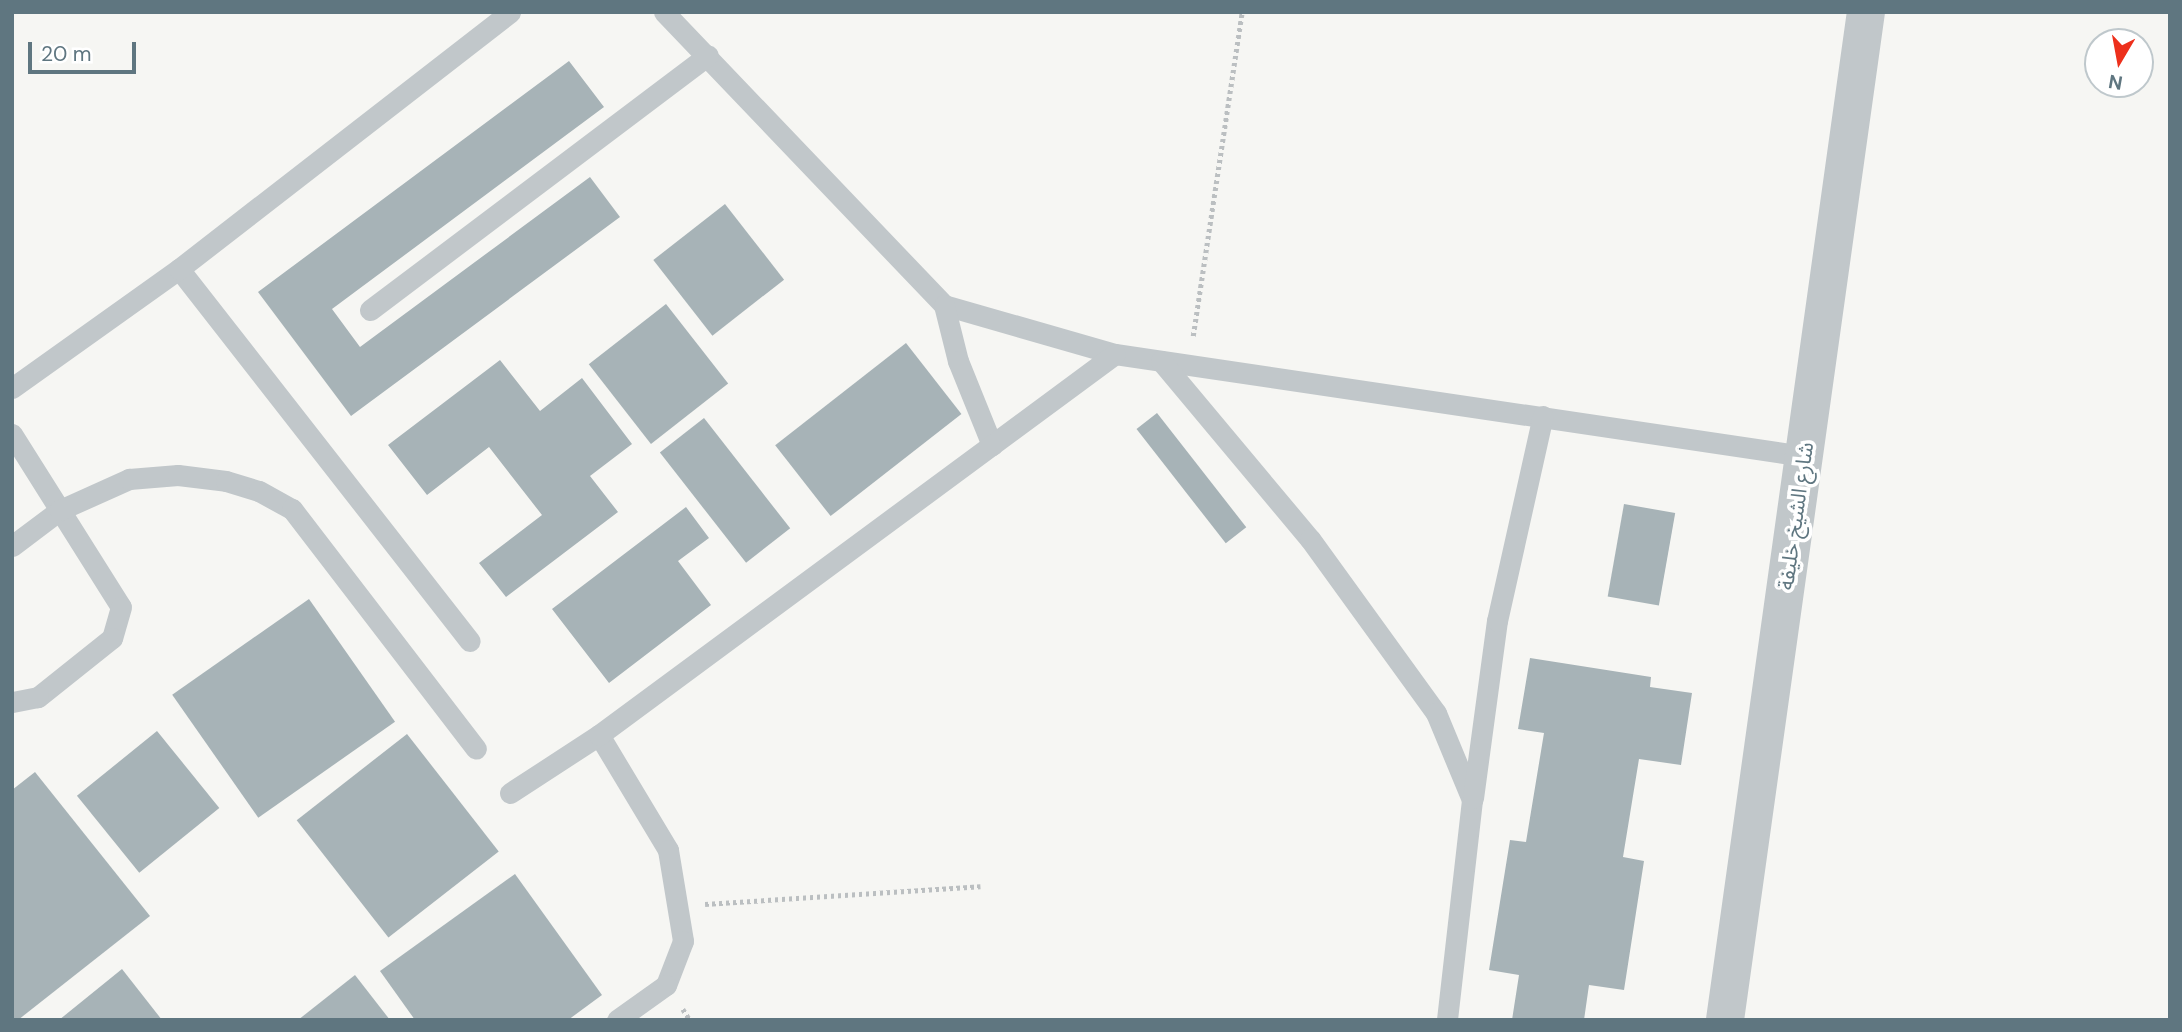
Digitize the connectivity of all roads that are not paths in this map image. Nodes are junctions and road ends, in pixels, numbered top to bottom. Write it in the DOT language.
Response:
graph roads {
  1 [pos="510,12"];
  2 [pos="664,12"];
  3 [pos="1866,12"];
  4 [pos="708,55"];
  5 [pos="179,269"];
  6 [pos="944,305"];
  7 [pos="370,310"];
  8 [pos="1115,354"];
  9 [pos="1161,361"];
  10 [pos="12,388"];
  11 [pos="1543,416"];
  12 [pos="12,434"];
  13 [pos="992,444"];
  14 [pos="1804,456"];
  15 [pos="60,510"];
  16 [pos="12,546"];
  17 [pos="470,641"];
  18 [pos="12,702"];
  19 [pos="599,735"];
  20 [pos="476,749"];
  21 [pos="510,793"];
  22 [pos="1472,800"];
  23 [pos="617,1020"];
  24 [pos="1447,1020"];
  25 [pos="1726,1020"];
  1 -- 5 [label="lane"];
  2 -- 4 [label="lane"];
  3 -- 14 [label="street, شارع الشيخ خليفة"];
  4 -- 6 [label="lane"];
  4 -- 7 [label="lane"];
  5 -- 10 [label="lane"];
  5 -- 17 [label="lane"];
  6 -- 8 [label="lane"];
  6 -- 13 [label="lane"];
  8 -- 9 [label="lane"];
  8 -- 13 [label="lane"];
  9 -- 11 [label="lane"];
  9 -- 22 [label="lane"];
  11 -- 14 [label="lane"];
  11 -- 22 [label="lane"];
  12 -- 15 [label="lane"];
  13 -- 19 [label="lane"];
  14 -- 25 [label="street, شارع الشيخ خليفة"];
  15 -- 16 [label="lane"];
  15 -- 18 [label="lane"];
  15 -- 20 [label="lane"];
  19 -- 21 [label="lane"];
  19 -- 23 [label="lane"];
  22 -- 24 [label="lane"];
}
